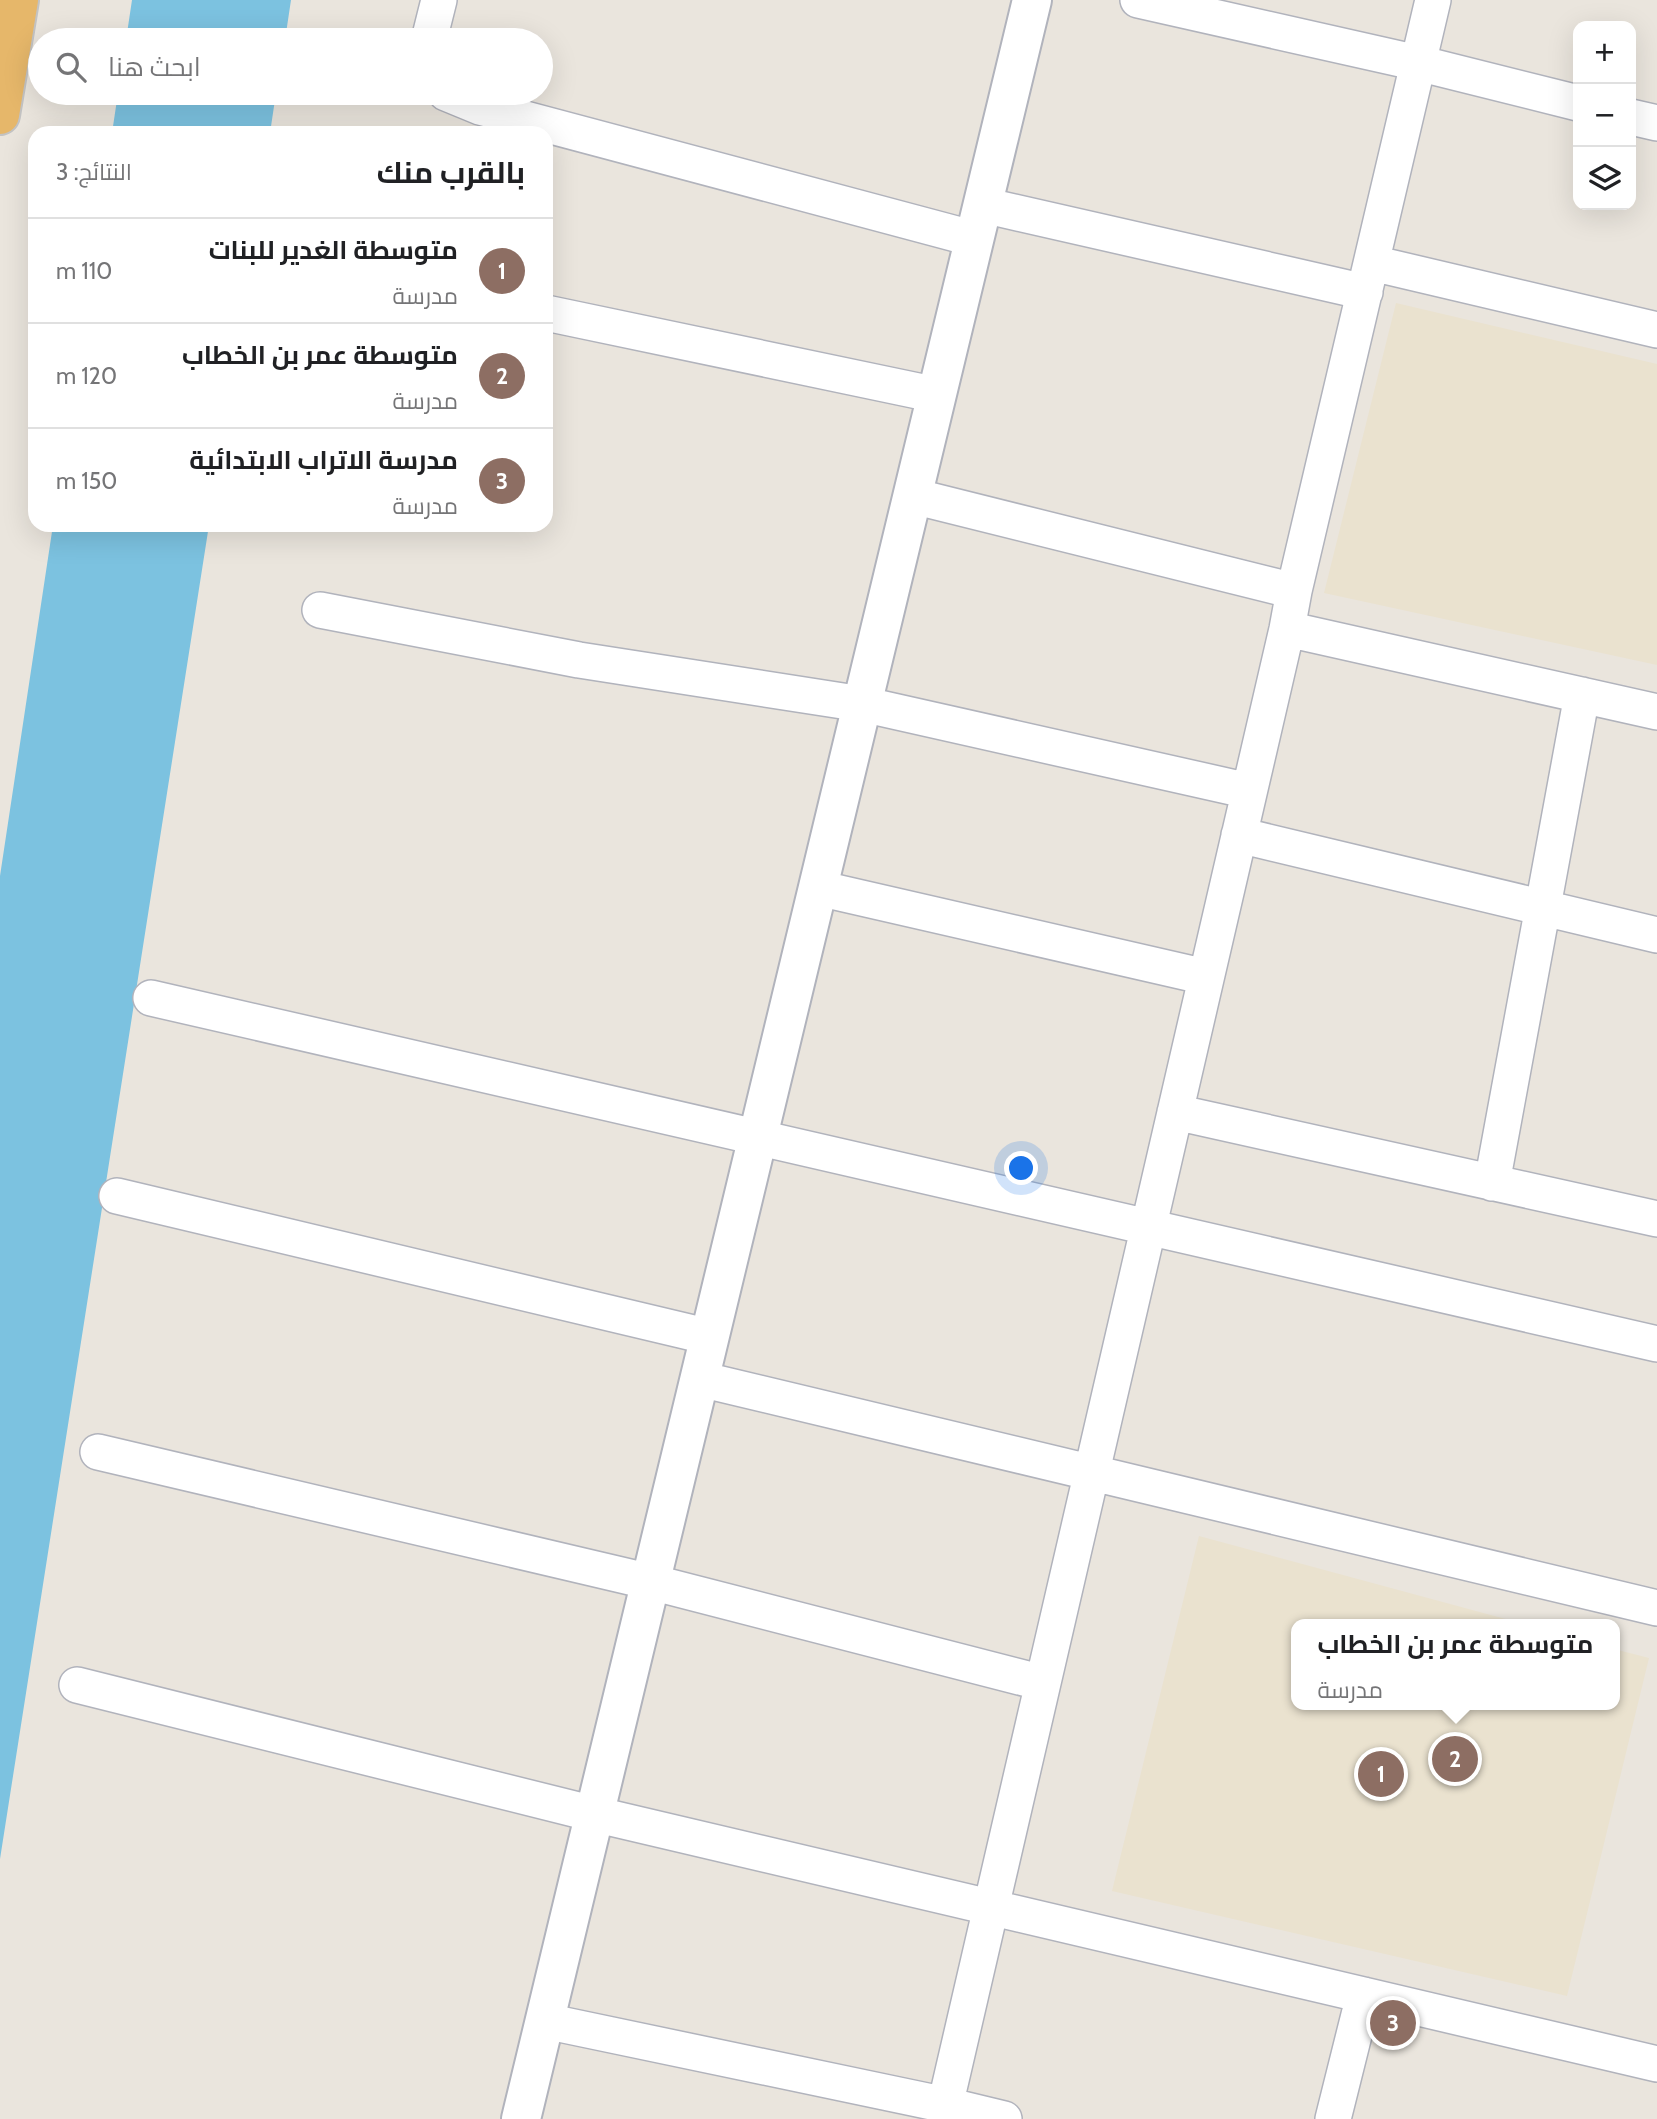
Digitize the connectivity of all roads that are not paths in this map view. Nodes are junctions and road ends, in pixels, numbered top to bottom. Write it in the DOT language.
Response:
graph roads {
  1 [pos="19,0"];
  2 [pos="439,0"];
  3 [pos="1032,0"];
  4 [pos="1138,0"];
  5 [pos="1433,0"];
  6 [pos="432,28"];
  7 [pos="1418,63"];
  8 [pos="1573,102"];
  9 [pos="475,105"];
  10 [pos="0,115"];
  11 [pos="1636,118"];
  12 [pos="1657,123"];
  13 [pos="979,222"];
  14 [pos="1368,278"];
  15 [pos="553,314"];
  16 [pos="1657,330"];
  17 [pos="937,395"];
  18 [pos="913,496"];
  19 [pos="1294,591"];
  20 [pos="320,610"];
  21 [pos="1287,629"];
  22 [pos="1582,695"];
  23 [pos="862,704"];
  24 [pos="1657,712"];
  25 [pos="1249,791"];
  26 [pos="1239,835"];
  27 [pos="818,888"];
  28 [pos="1543,908"];
  29 [pos="1657,935"];
  30 [pos="1206,977"];
  31 [pos="151,998"];
  32 [pos="1175,1112"];
  33 [pos="758,1138"];
  34 [pos="1492,1183"];
  35 [pos="117,1196"];
  36 [pos="1657,1219"];
  37 [pos="1149,1227"];
  38 [pos="710,1337"];
  39 [pos="1657,1344"];
  40 [pos="700,1378"];
  41 [pos="98,1452"];
  42 [pos="1092,1472"];
  43 [pos="651,1581"];
  44 [pos="1657,1608"];
  45 [pos="1043,1683"];
  46 [pos="77,1685"];
  47 [pos="594,1814"];
  48 [pos="991,1908"];
  49 [pos="1364,1995"];
  50 [pos="545,2021"];
  51 [pos="1657,2064"];
  52 [pos="944,2112"];
  53 [pos="521,2119"];
  54 [pos="1004,2119"];
  55 [pos="1333,2119"];
  1 -- 10 [label="highway"];
  2 -- 6 [label="street"];
  3 -- 13 [label="street"];
  4 -- 7 [label="street"];
  5 -- 7 [label="street"];
  7 -- 8 [label="street"];
  7 -- 14 [label="street"];
  9 -- 13 [label="street"];
  11 -- 12 [label="street"];
  13 -- 14 [label="street"];
  13 -- 17 [label="street"];
  14 -- 16 [label="street"];
  14 -- 19 [label="street"];
  15 -- 17 [label="street"];
  17 -- 18 [label="street"];
  18 -- 19 [label="street"];
  18 -- 23 [label="street"];
  19 -- 21 [label="street"];
  20 -- 23 [label="street"];
  21 -- 22 [label="street"];
  21 -- 25 [label="street"];
  22 -- 24 [label="street"];
  22 -- 28 [label="street"];
  23 -- 25 [label="street"];
  23 -- 27 [label="street"];
  25 -- 26 [label="street"];
  26 -- 28 [label="street"];
  26 -- 30 [label="street"];
  27 -- 30 [label="street"];
  27 -- 33 [label="street"];
  28 -- 29 [label="street"];
  28 -- 34 [label="street"];
  30 -- 32 [label="street"];
  31 -- 33 [label="street"];
  32 -- 34 [label="street"];
  32 -- 37 [label="street"];
  33 -- 37 [label="street"];
  33 -- 38 [label="street"];
  34 -- 36 [label="street"];
  35 -- 38 [label="street"];
  37 -- 39 [label="street"];
  37 -- 42 [label="street"];
  38 -- 40 [label="street"];
  40 -- 42 [label="street"];
  40 -- 43 [label="street"];
  41 -- 43 [label="street"];
  42 -- 44 [label="street"];
  42 -- 45 [label="street"];
  43 -- 45 [label="street"];
  43 -- 47 [label="street"];
  45 -- 48 [label="street"];
  46 -- 47 [label="street"];
  47 -- 48 [label="street"];
  47 -- 50 [label="street"];
  48 -- 49 [label="street"];
  48 -- 52 [label="street"];
  49 -- 51 [label="street"];
  49 -- 55 [label="street"];
  50 -- 52 [label="street"];
  50 -- 53 [label="street"];
  52 -- 54 [label="street"];
}
